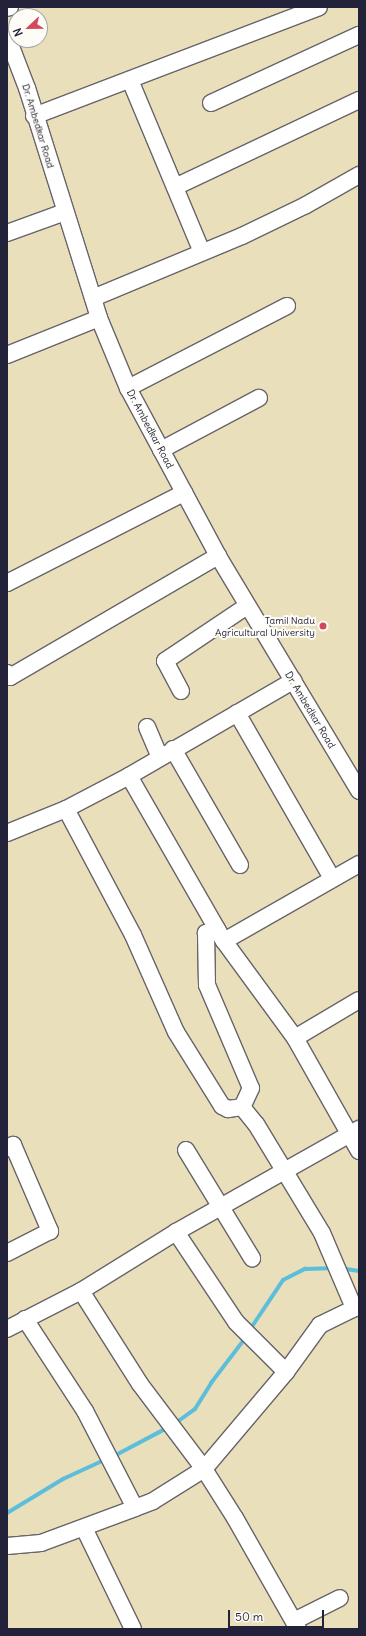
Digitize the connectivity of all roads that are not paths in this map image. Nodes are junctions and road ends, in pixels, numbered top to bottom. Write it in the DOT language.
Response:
graph roads {
  1 [pos="318,7"];
  2 [pos="359,35"];
  3 [pos="7,36"];
  4 [pos="130,80"];
  5 [pos="359,100"];
  6 [pos="211,103"];
  7 [pos="34,116"];
  8 [pos="359,175"];
  9 [pos="174,187"];
  10 [pos="65,212"];
  11 [pos="7,233"];
  12 [pos="202,252"];
  13 [pos="93,298"];
  14 [pos="287,306"];
  15 [pos="99,318"];
  16 [pos="7,355"];
  17 [pos="128,388"];
  18 [pos="259,398"];
  19 [pos="161,450"];
  20 [pos="184,493"];
  21 [pos="218,556"];
  22 [pos="7,584"];
  23 [pos="247,606"];
  24 [pos="7,673"];
  25 [pos="293,681"];
  26 [pos="181,691"];
  27 [pos="237,713"];
  28 [pos="147,727"];
  29 [pos="166,753"];
  30 [pos="129,776"];
  31 [pos="359,791"];
  32 [pos="66,809"];
  33 [pos="7,833"];
  34 [pos="359,864"];
  35 [pos="240,865"];
  36 [pos="332,878"];
  37 [pos="220,935"];
  38 [pos="359,1000"];
  39 [pos="295,1038"];
  40 [pos="242,1107"];
  41 [pos="355,1132"];
  42 [pos="7,1148"];
  43 [pos="186,1150"];
  44 [pos="359,1151"];
  45 [pos="284,1172"];
  46 [pos="220,1208"];
  47 [pos="176,1232"];
  48 [pos="7,1253"];
  49 [pos="252,1258"];
  50 [pos="81,1290"];
  51 [pos="356,1307"];
  52 [pos="24,1319"];
  53 [pos="7,1329"];
  54 [pos="286,1372"];
  55 [pos="204,1469"];
  56 [pos="135,1508"];
  57 [pos="84,1528"];
  58 [pos="7,1545"];
  59 [pos="340,1598"];
  60 [pos="296,1625"];
  61 [pos="133,1629"];
  1 -- 4 [label="street"];
  2 -- 6 [label="street"];
  3 -- 7 [label="street, Dr. Ambedkar Road"];
  4 -- 7 [label="street"];
  4 -- 9 [label="street"];
  5 -- 9 [label="street"];
  7 -- 10 [label="street, Dr. Ambedkar Road"];
  8 -- 12 [label="street"];
  9 -- 12 [label="street"];
  10 -- 11 [label="street"];
  10 -- 13 [label="street, Dr. Ambedkar Road"];
  12 -- 13 [label="street"];
  13 -- 15 [label="street, Dr. Ambedkar Road"];
  14 -- 17 [label="street"];
  15 -- 16 [label="street"];
  15 -- 17 [label="street, Dr. Ambedkar Road"];
  17 -- 19 [label="street, Dr. Ambedkar Road"];
  18 -- 19 [label="street"];
  19 -- 20 [label="street, Dr. Ambedkar Road"];
  20 -- 21 [label="street, Dr. Ambedkar Road"];
  20 -- 22 [label="street"];
  21 -- 23 [label="street, Dr. Ambedkar Road"];
  21 -- 24 [label="street"];
  23 -- 25 [label="street, Dr. Ambedkar Road"];
  23 -- 26 [label="street"];
  25 -- 27 [label="street"];
  25 -- 31 [label="street, Dr. Ambedkar Road"];
  27 -- 29 [label="street"];
  27 -- 36 [label="street"];
  28 -- 29 [label="street"];
  29 -- 30 [label="street"];
  29 -- 35 [label="street"];
  30 -- 32 [label="street"];
  30 -- 37 [label="street"];
  32 -- 33 [label="street"];
  32 -- 40 [label="street"];
  34 -- 36 [label="street"];
  36 -- 37 [label="street"];
  37 -- 39 [label="street"];
  37 -- 40 [label="street"];
  38 -- 39 [label="street"];
  39 -- 41 [label="street"];
  40 -- 45 [label="street"];
  41 -- 44 [label="street"];
  41 -- 45 [label="street"];
  42 -- 48 [label="street"];
  43 -- 46 [label="street"];
  45 -- 46 [label="street"];
  45 -- 51 [label="street"];
  46 -- 47 [label="street"];
  46 -- 49 [label="street"];
  47 -- 50 [label="street"];
  47 -- 54 [label="street"];
  50 -- 52 [label="street"];
  50 -- 55 [label="street"];
  51 -- 54 [label="street"];
  52 -- 53 [label="street"];
  52 -- 56 [label="street"];
  54 -- 55 [label="street"];
  55 -- 56 [label="street"];
  55 -- 60 [label="street"];
  56 -- 57 [label="street"];
  57 -- 58 [label="street"];
  57 -- 61 [label="street"];
  59 -- 60 [label="street"];
}
